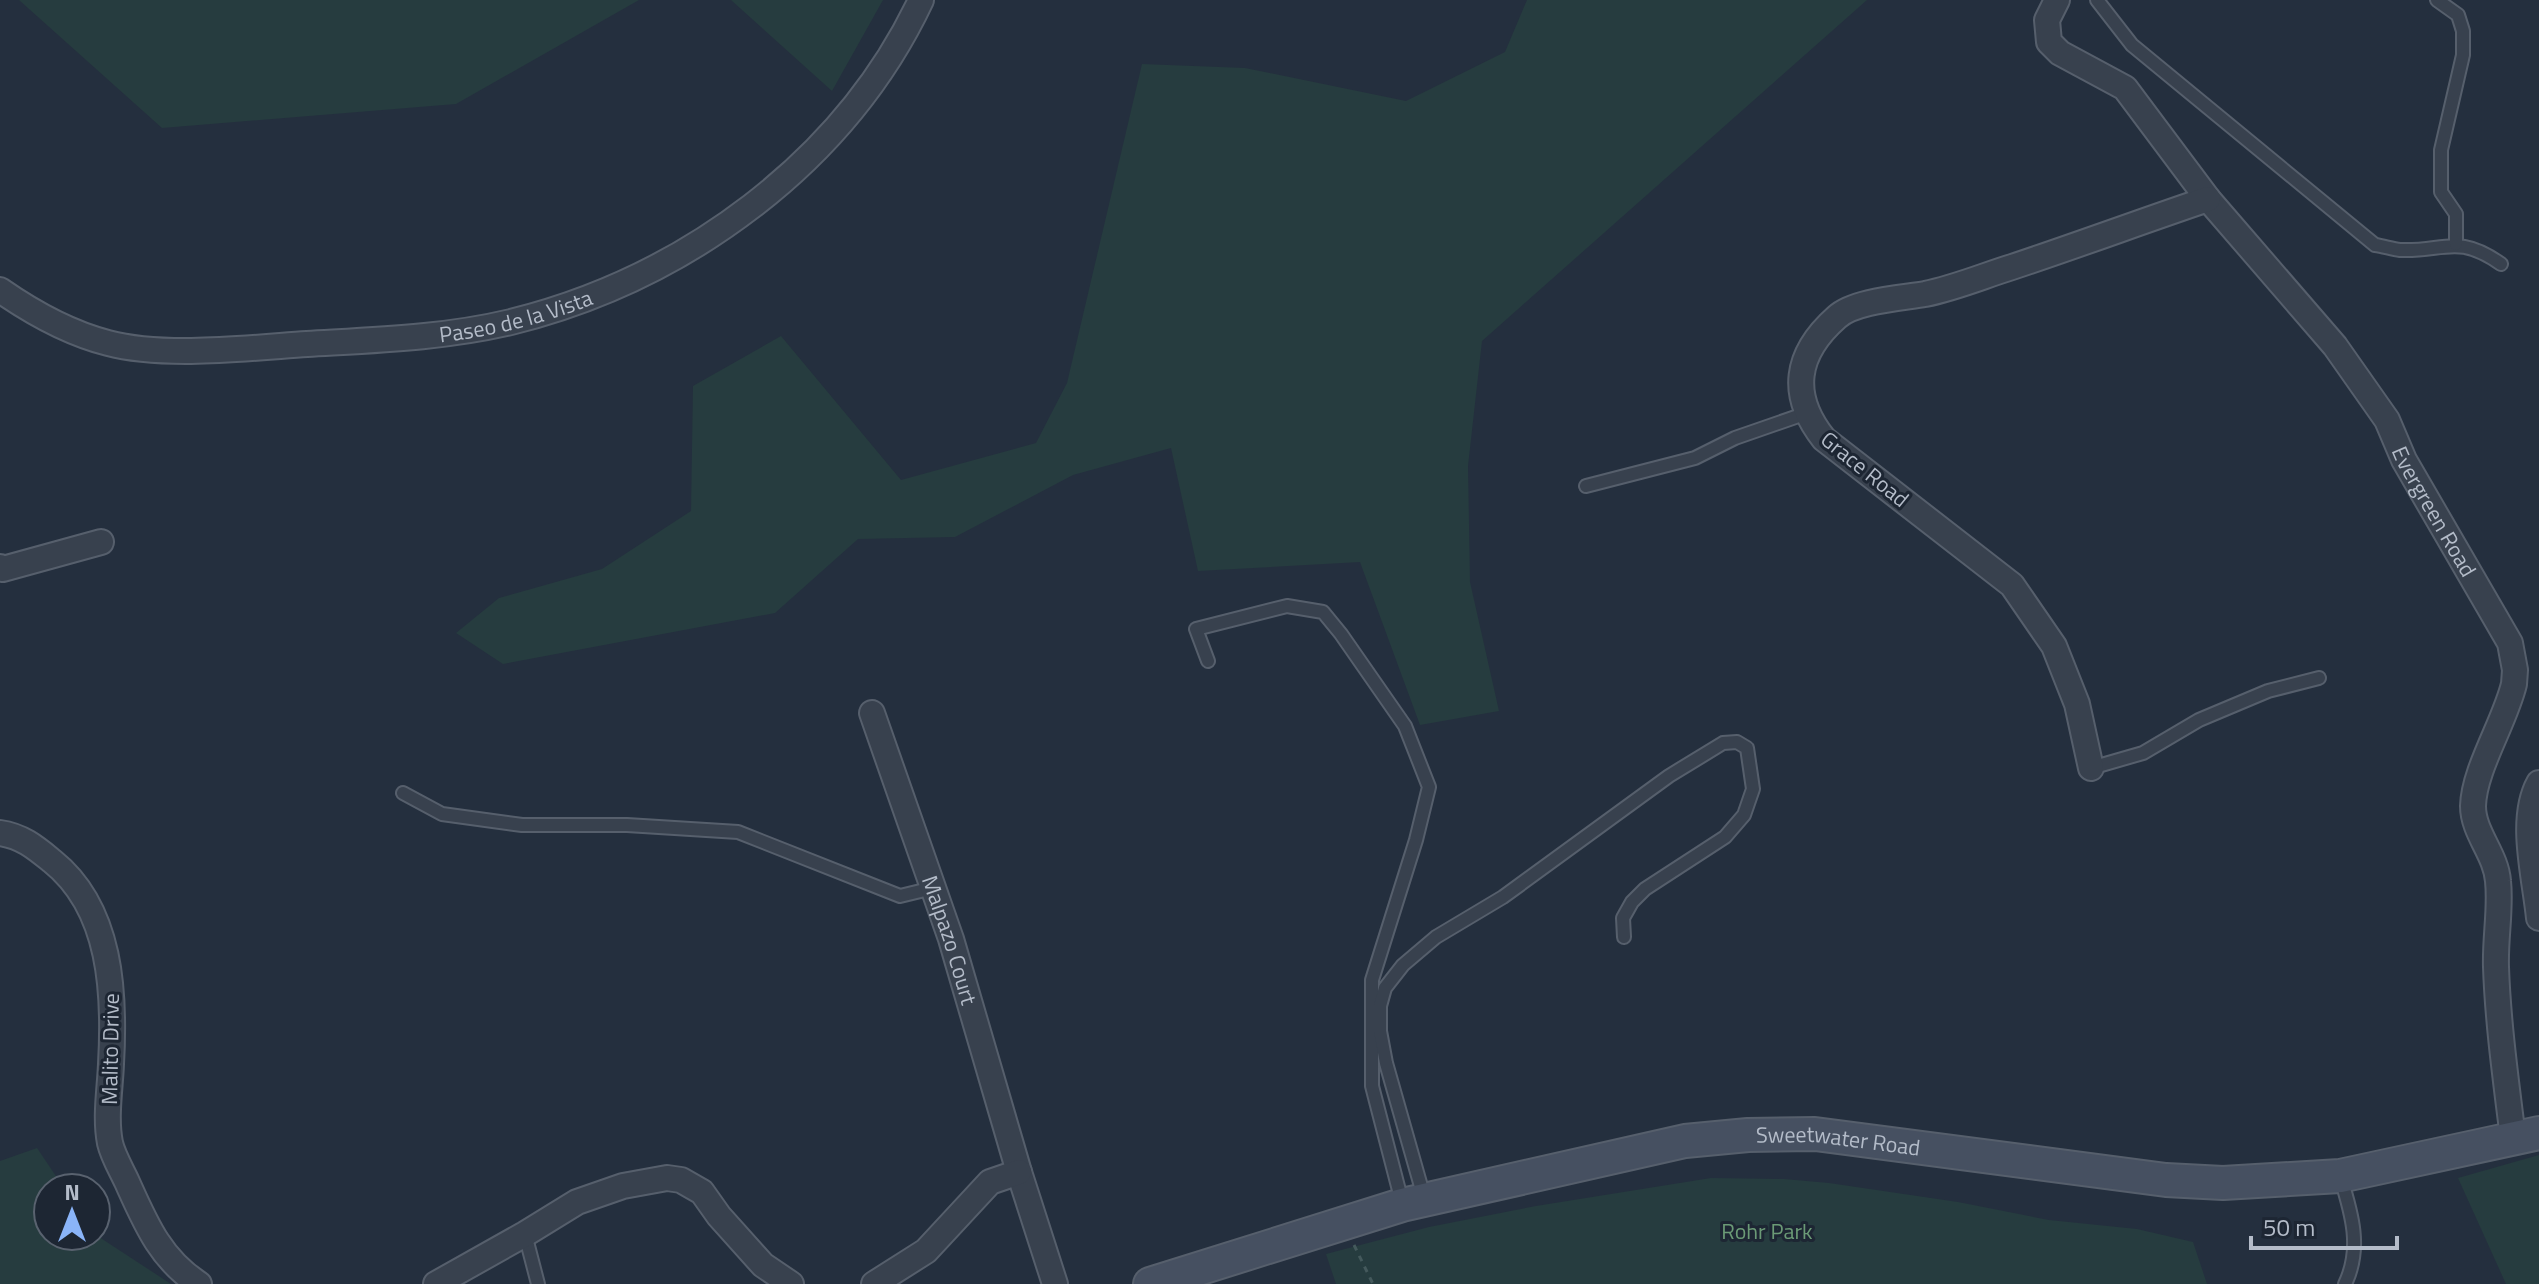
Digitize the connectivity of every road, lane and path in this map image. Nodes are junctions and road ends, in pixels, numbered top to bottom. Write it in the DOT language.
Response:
graph roads {
  1 [pos="921,0"];
  2 [pos="2057,0"];
  3 [pos="2097,0"];
  4 [pos="2437,0"];
  5 [pos="2208,199"];
  6 [pos="2456,244"];
  7 [pos="2501,264"];
  8 [pos="0,290"];
  9 [pos="1807,413"];
  10 [pos="1586,486"];
  11 [pos="101,542"];
  12 [pos="0,567"];
  13 [pos="1208,661"];
  14 [pos="2319,678"];
  15 [pos="872,713"];
  16 [pos="2091,768"];
  17 [pos="2539,783"];
  18 [pos="403,793"];
  19 [pos="0,833"];
  20 [pos="933,888"];
  21 [pos="2539,918"];
  22 [pos="1624,937"];
  23 [pos="2526,1136"];
  24 [pos="1019,1172"];
  25 [pos="2340,1176"];
  26 [pos="1414,1203"];
  27 [pos="525,1234"];
  28 [pos="1355,1248"];
  29 [pos="199,1284"];
  30 [pos="436,1284"];
  31 [pos="538,1284"];
  32 [pos="791,1284"];
  33 [pos="874,1284"];
  34 [pos="1055,1284"];
  35 [pos="1150,1284"];
  36 [pos="1373,1284"];
  37 [pos="2345,1284"];
  1 -- 8 [label="street, Paseo de la Vista"];
  2 -- 5 [label="street, Evergreen Road"];
  3 -- 6 [label="lane"];
  4 -- 6 [label="lane"];
  5 -- 9 [label="street, Grace Road"];
  5 -- 23 [label="street, Evergreen Road"];
  6 -- 7 [label="lane"];
  9 -- 10 [label="lane"];
  9 -- 16 [label="street, Grace Road"];
  11 -- 12 [label="street"];
  13 -- 26 [label="lane"];
  14 -- 16 [label="lane"];
  15 -- 20 [label="street, Malpazo Court"];
  17 -- 21 [label="street"];
  18 -- 20 [label="lane"];
  19 -- 29 [label="street, Malito Drive"];
  20 -- 24 [label="street, Malpazo Court"];
  22 -- 26 [label="lane"];
  23 -- 25 [label="main road, Sweetwater Road"];
  24 -- 33 [label="street"];
  24 -- 34 [label="street"];
  25 -- 26 [label="main road, Sweetwater Road"];
  25 -- 37 [label="lane"];
  26 -- 35 [label="main road, Sweetwater Road"];
  27 -- 30 [label="street"];
  27 -- 31 [label="lane"];
  27 -- 32 [label="street"];
  28 -- 36 [label="path"];
}
